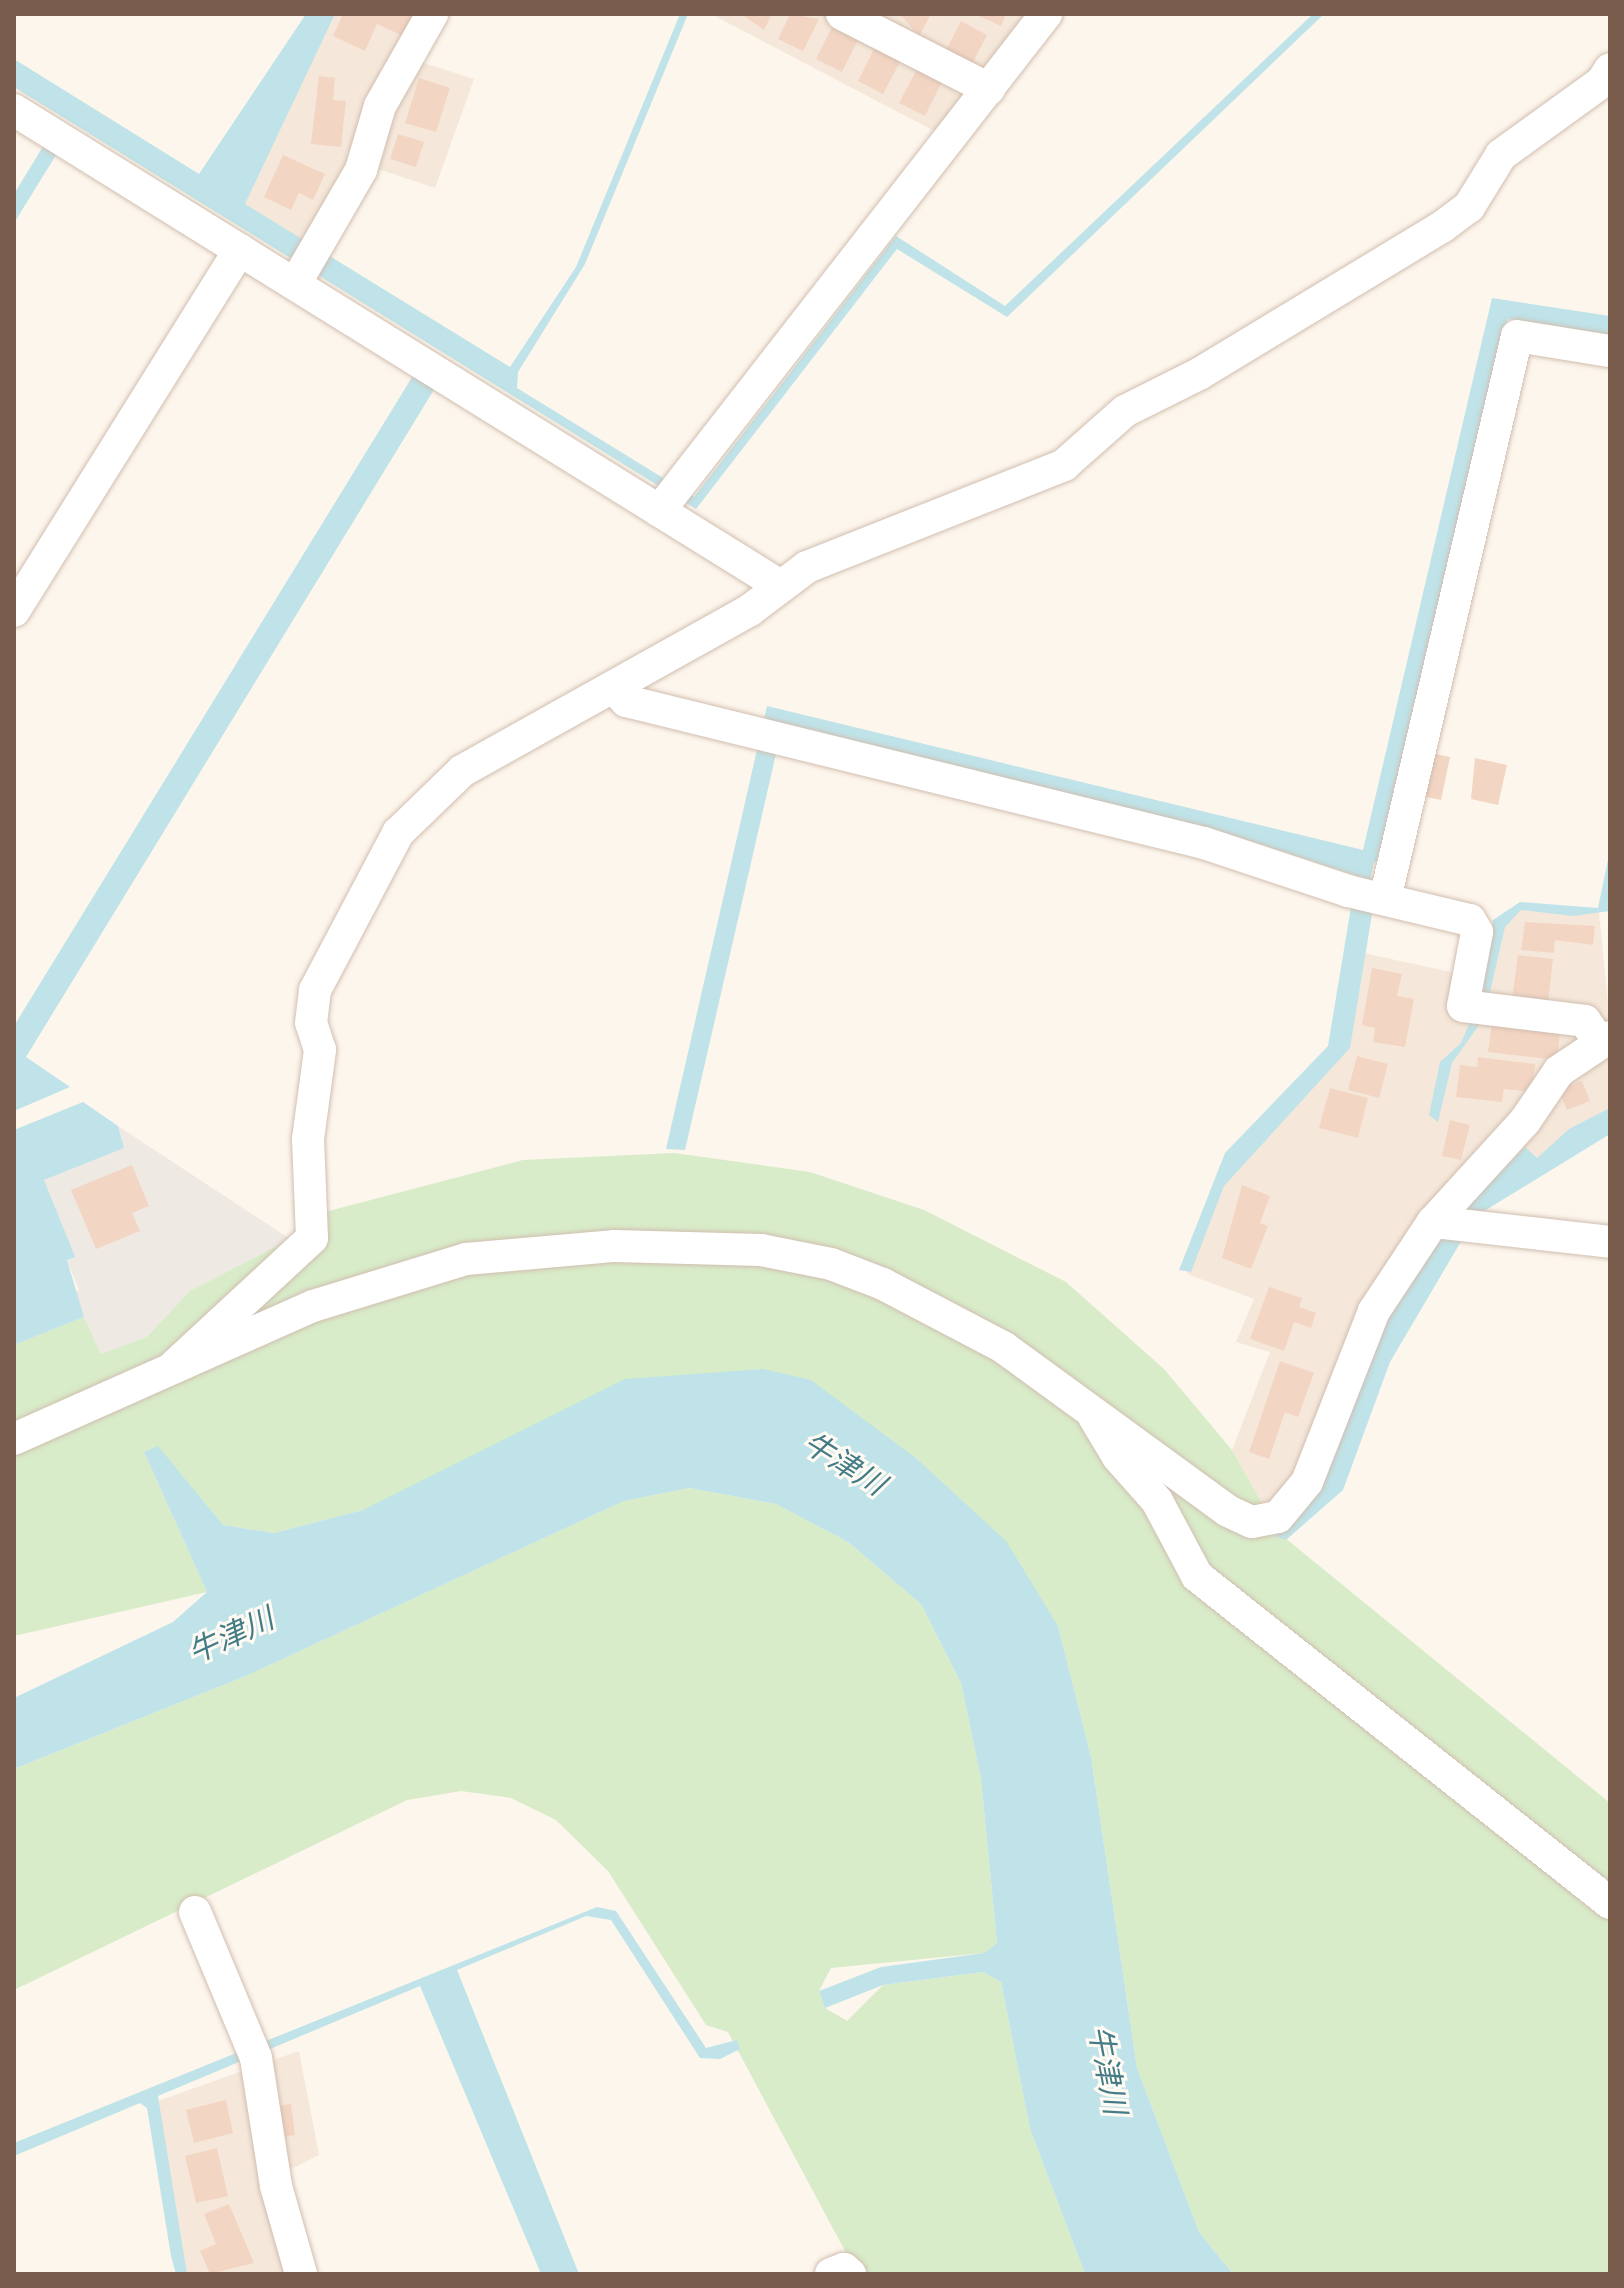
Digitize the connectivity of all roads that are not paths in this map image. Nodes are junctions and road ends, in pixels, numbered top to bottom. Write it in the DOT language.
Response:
graph roads {
  1 [pos="432,14"];
  2 [pos="842,14"];
  3 [pos="1046,14"];
  4 [pos="1610,69"];
  5 [pos="989,89"];
  6 [pos="14,110"];
  7 [pos="240,250"];
  8 [pos="295,284"];
  9 [pos="1610,351"];
  10 [pos="670,498"];
  11 [pos="779,585"];
  12 [pos="14,611"];
  13 [pos="614,688"];
  14 [pos="1385,899"];
  15 [pos="1604,1040"];
  16 [pos="1433,1222"];
  17 [pos="1610,1242"];
  18 [pos="174,1366"];
  19 [pos="1091,1412"];
  20 [pos="14,1439"];
  21 [pos="1610,1903"];
  22 [pos="195,1912"];
  23 [pos="301,2274"];
  24 [pos="831,2274"];
  25 [pos="850,2274"];
  1 -- 8 [label="street"];
  2 -- 5 [label="street"];
  3 -- 5 [label="street"];
  4 -- 11 [label="street"];
  5 -- 10 [label="street"];
  6 -- 7 [label="street"];
  7 -- 8 [label="street"];
  7 -- 12 [label="street"];
  8 -- 10 [label="street"];
  9 -- 14 [label="street"];
  10 -- 11 [label="street"];
  11 -- 13 [label="street"];
  13 -- 14 [label="street"];
  13 -- 18 [label="street"];
  14 -- 15 [label="street"];
  15 -- 16 [label="street"];
  16 -- 17 [label="street"];
  16 -- 19 [label="street"];
  18 -- 19 [label="street"];
  18 -- 20 [label="street"];
  19 -- 21 [label="street"];
  22 -- 23 [label="street"];
  24 -- 25 [label="street"];
}
